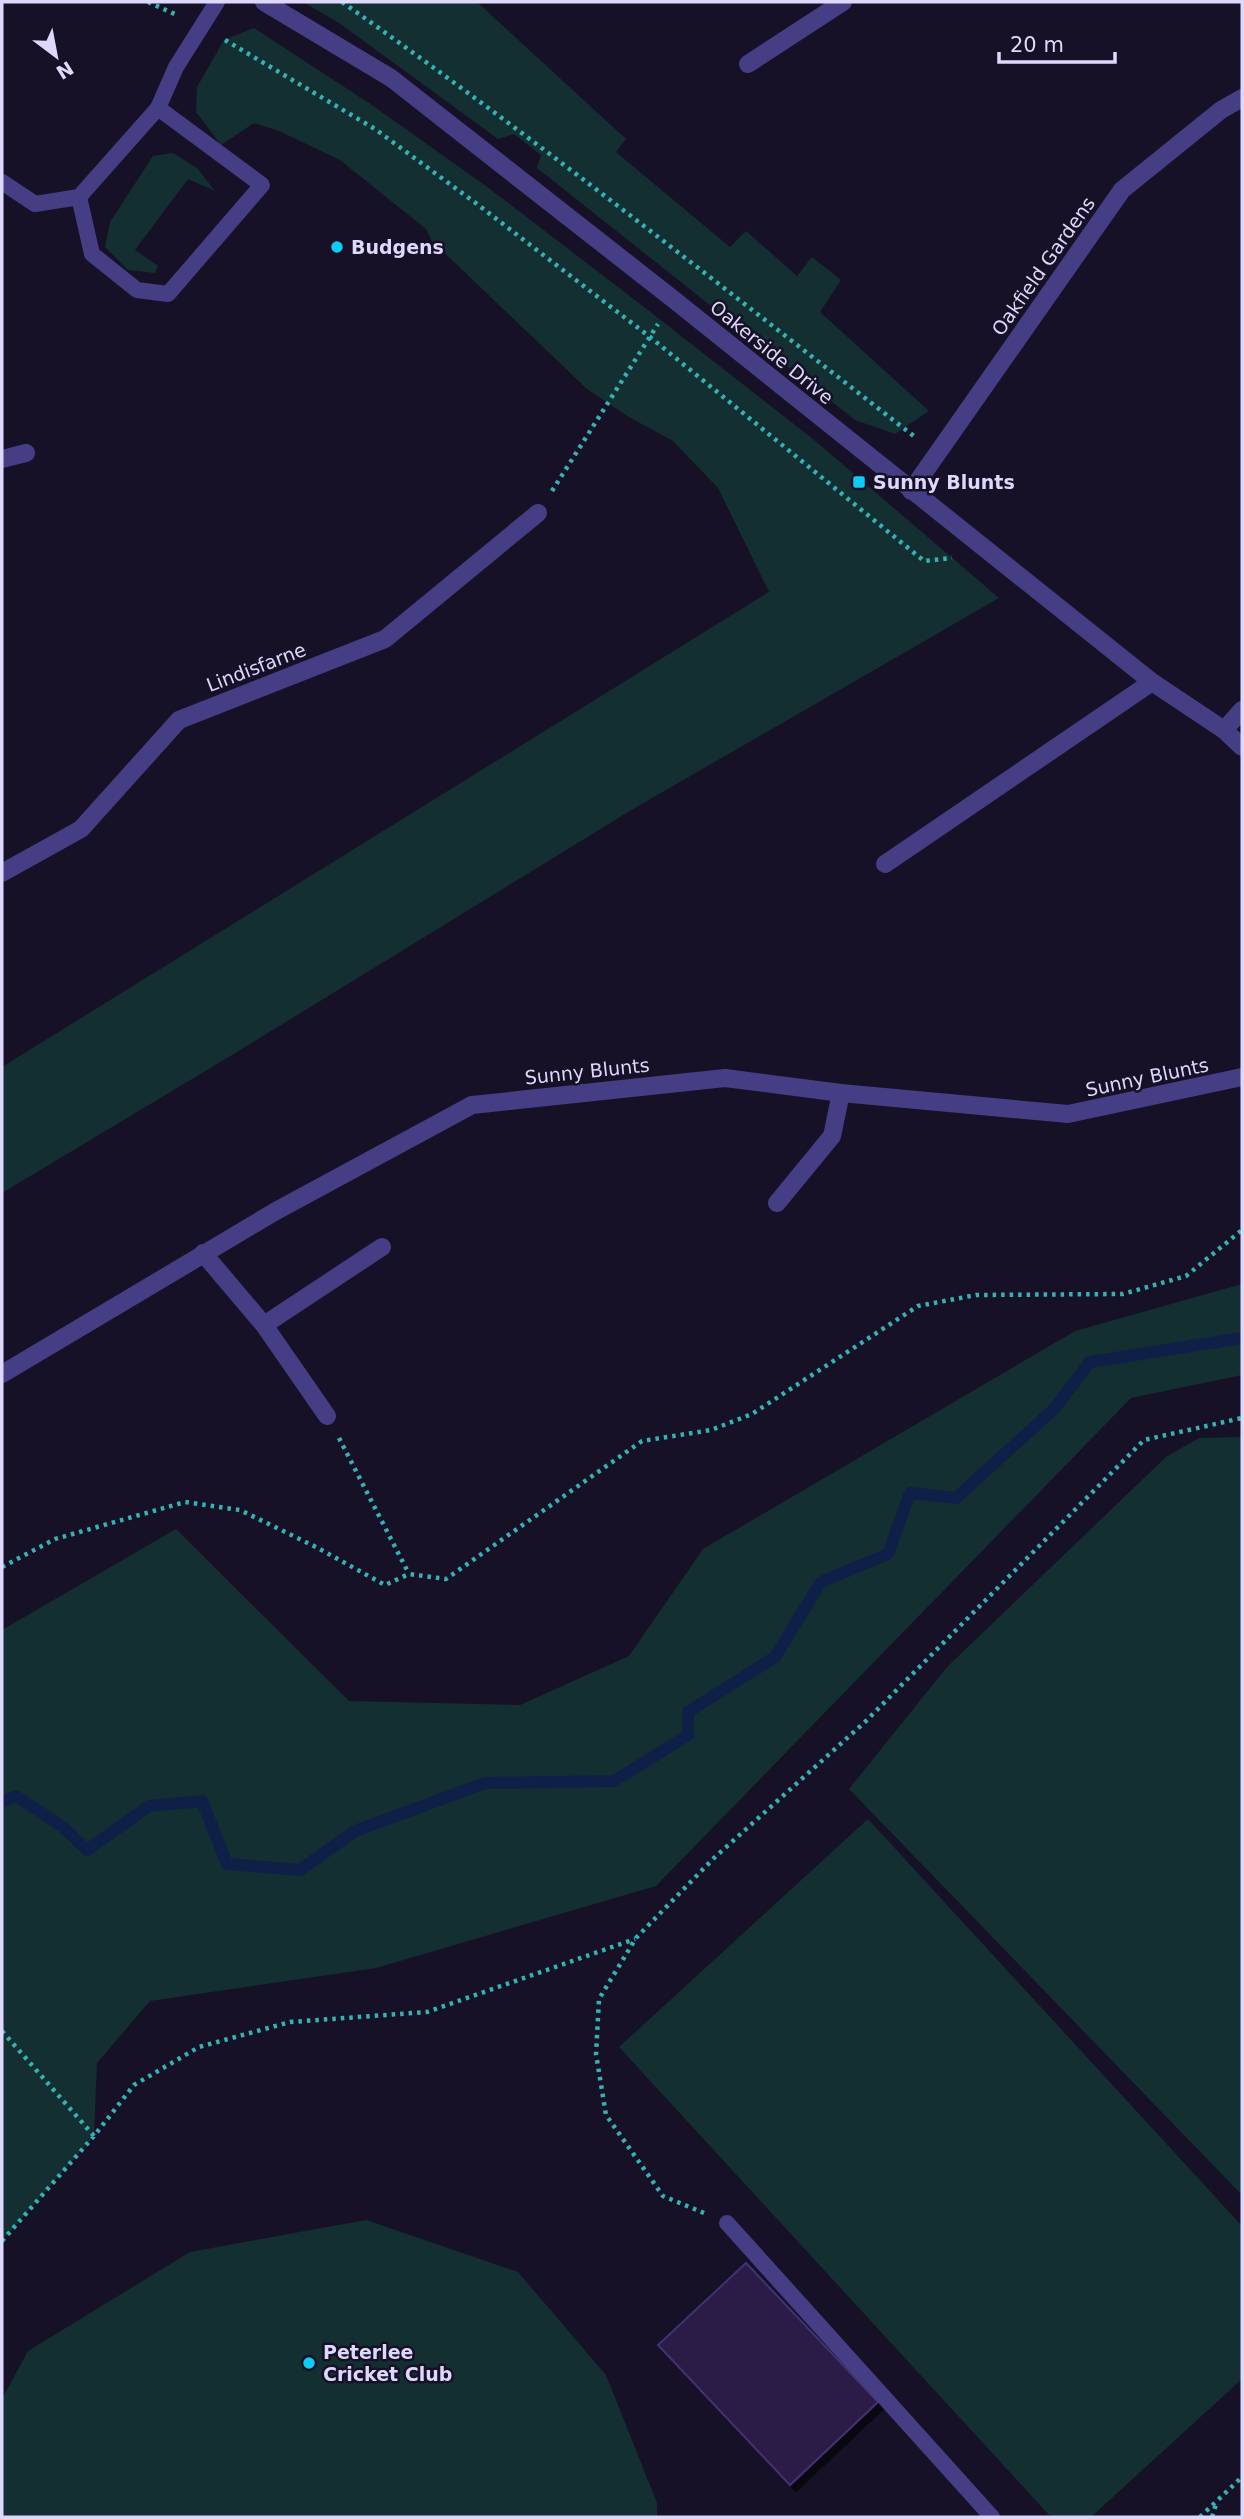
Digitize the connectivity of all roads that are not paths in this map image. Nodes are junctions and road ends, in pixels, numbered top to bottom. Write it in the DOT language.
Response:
graph roads {
  1 [pos="217,2"];
  2 [pos="264,2"];
  3 [pos="844,2"];
  4 [pos="748,64"];
  5 [pos="1242,98"];
  6 [pos="158,108"];
  7 [pos="2,182"];
  8 [pos="79,197"];
  9 [pos="26,453"];
  10 [pos="2,459"];
  11 [pos="911,491"];
  12 [pos="538,513"];
  13 [pos="1152,682"];
  14 [pos="1242,710"];
  15 [pos="1224,730"];
  16 [pos="1242,747"];
  17 [pos="885,864"];
  18 [pos="2,873"];
  19 [pos="1241,1080"];
  20 [pos="841,1093"];
  21 [pos="777,1203"];
  22 [pos="382,1247"];
  23 [pos="203,1253"];
  24 [pos="264,1325"];
  25 [pos="2,1374"];
  26 [pos="327,1416"];
  27 [pos="727,2223"];
  28 [pos="992,2517"];
  1 -- 6 [label="lane"];
  2 -- 11 [label="street, Oakerside Drive"];
  3 -- 4 [label="street"];
  5 -- 11 [label="street, Oakfield Gardens"];
  6 -- 8 [label="lane"];
  6 -- 8 [label="lane"];
  7 -- 8 [label="lane"];
  9 -- 10 [label="street"];
  11 -- 13 [label="street, Oakerside Drive"];
  12 -- 18 [label="street, Lindisfarne"];
  13 -- 15 [label="street, Oakerside Drive"];
  13 -- 17 [label="street"];
  14 -- 15 [label="street"];
  15 -- 16 [label="street"];
  19 -- 20 [label="street, Sunny Blunts"];
  20 -- 21 [label="street"];
  20 -- 23 [label="street, Sunny Blunts"];
  22 -- 24 [label="street"];
  23 -- 24 [label="street"];
  23 -- 25 [label="street, Sunny Blunts"];
  24 -- 26 [label="street"];
  27 -- 28 [label="lane"];
}
